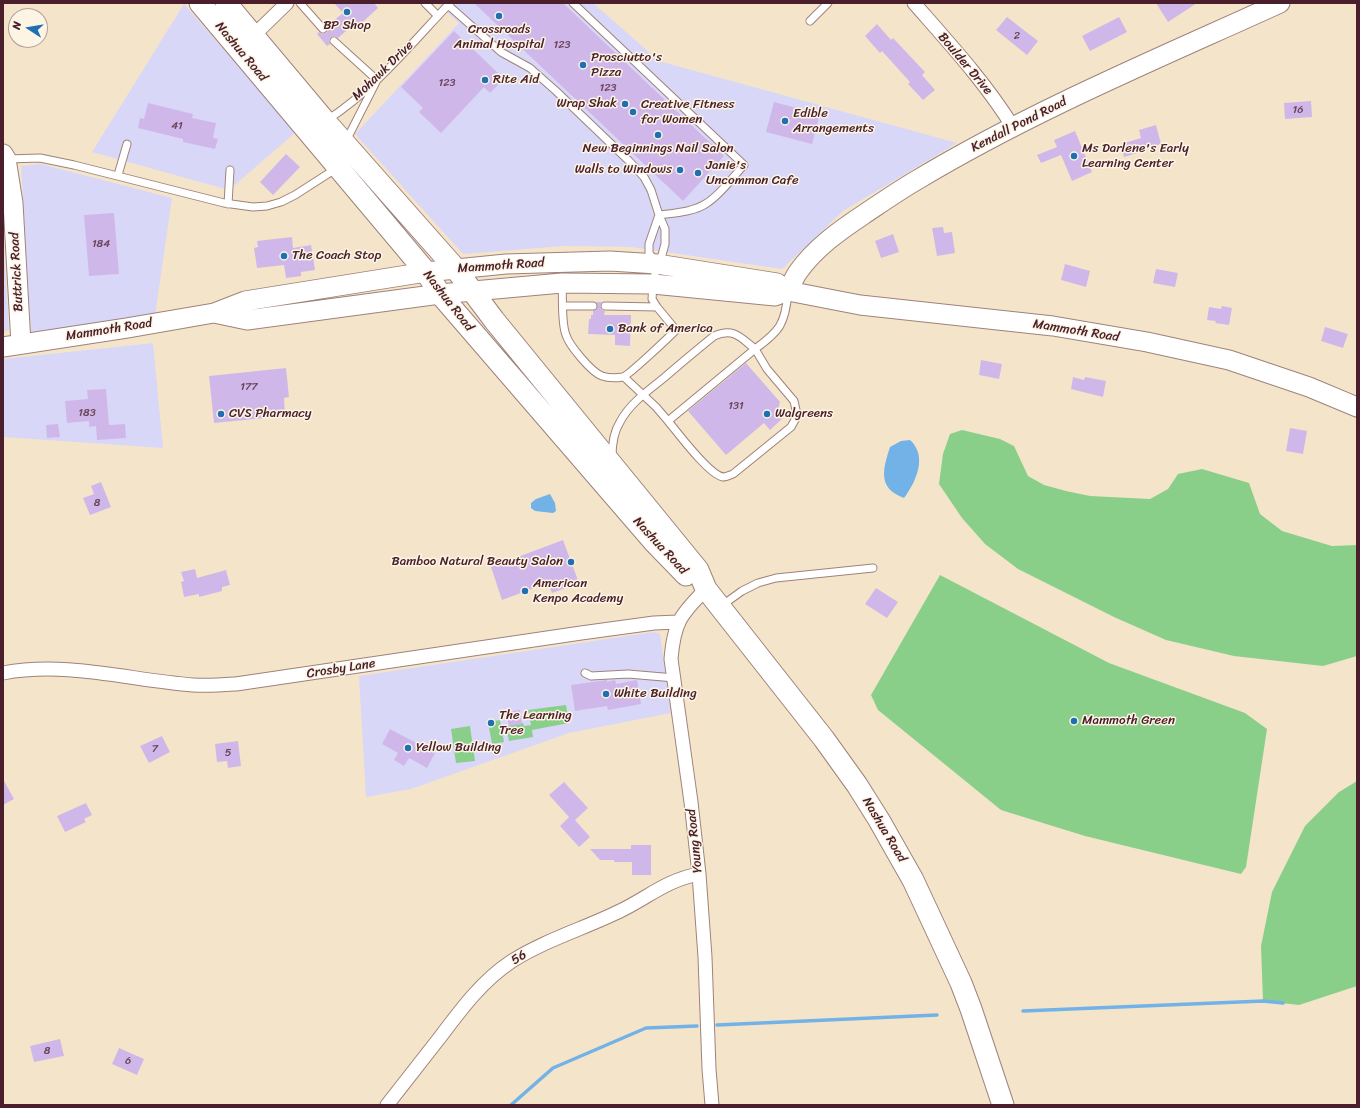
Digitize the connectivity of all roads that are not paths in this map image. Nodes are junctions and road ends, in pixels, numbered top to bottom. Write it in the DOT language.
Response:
graph roads {
  1 [pos="200,3"];
  2 [pos="226,3"];
  3 [pos="287,3"];
  4 [pos="300,3"];
  5 [pos="425,3"];
  6 [pos="574,3"];
  7 [pos="828,3"];
  8 [pos="914,3"];
  9 [pos="1280,3"];
  10 [pos="449,4"];
  11 [pos="438,16"];
  12 [pos="810,21"];
  13 [pos="323,29"];
  14 [pos="254,35"];
  15 [pos="334,41"];
  16 [pos="239,49"];
  17 [pos="377,80"];
  18 [pos="325,121"];
  19 [pos="1013,127"];
  20 [pos="127,144"];
  21 [pos="345,144"];
  22 [pos="5,156"];
  23 [pos="337,168"];
  24 [pos="230,170"];
  25 [pos="118,175"];
  26 [pos="228,204"];
  27 [pos="659,215"];
  28 [pos="658,264"];
  29 [pos="455,268"];
  30 [pos="426,272"];
  31 [pos="562,283"];
  32 [pos="653,284"];
  33 [pos="472,291"];
  34 [pos="788,291"];
  35 [pos="440,294"];
  36 [pos="563,306"];
  37 [pos="593,306"];
  38 [pos="605,306"];
  39 [pos="657,307"];
  40 [pos="214,313"];
  41 [pos="12,345"];
  42 [pos="755,349"];
  43 [pos="624,377"];
  44 [pos="643,395"];
  45 [pos="1357,407"];
  46 [pos="668,421"];
  47 [pos="612,464"];
  48 [pos="873,568"];
  49 [pos="706,589"];
  50 [pos="720,607"];
  51 [pos="678,622"];
  52 [pos="3,672"];
  53 [pos="585,673"];
  54 [pos="675,678"];
  55 [pos="699,874"];
  56 [pos="387,1105"];
  57 [pos="712,1105"];
  58 [pos="1002,1105"];
  1 -- 16 [label="main road, Nashua Road"];
  2 -- 14 [label="main road, Nashua Road"];
  3 -- 14 [label="street"];
  4 -- 13 [label="lane"];
  5 -- 11 [label="lane"];
  6 -- 27 [label="lane"];
  7 -- 12 [label="lane"];
  8 -- 19 [label="street, Boulder Drive"];
  9 -- 19 [label="main road, Kendall Pond Road"];
  10 -- 11 [label="lane, Mohawk Drive"];
  10 -- 27 [label="lane"];
  11 -- 17 [label="lane, Mohawk Drive"];
  14 -- 16 [label="street"];
  14 -- 18 [label="main road, Nashua Road"];
  15 -- 17 [label="lane"];
  16 -- 23 [label="main road, Nashua Road"];
  17 -- 18 [label="lane, Mohawk Drive"];
  17 -- 21 [label="lane"];
  18 -- 21 [label="main road, Nashua Road"];
  19 -- 34 [label="main road, Kendall Pond Road"];
  20 -- 25 [label="lane"];
  21 -- 29 [label="main road, Nashua Road"];
  22 -- 25 [label="lane"];
  22 -- 41 [label="main road, Buttrick Road"];
  23 -- 26 [label="lane"];
  23 -- 30 [label="main road, Nashua Road"];
  24 -- 26 [label="lane"];
  25 -- 26 [label="lane"];
  27 -- 28 [label="lane"];
  27 -- 28 [label="lane"];
  28 -- 29 [label="main road, Mammoth Road"];
  28 -- 32 [label="lane"];
  28 -- 34 [label="main road, Mammoth Road"];
  29 -- 30 [label="main road, Mammoth Road"];
  29 -- 33 [label="main road, Nashua Road"];
  30 -- 35 [label="main road, Nashua Road"];
  30 -- 40 [label="main road, Mammoth Road"];
  31 -- 32 [label="main road, Mammoth Road"];
  31 -- 33 [label="main road, Mammoth Road"];
  31 -- 36 [label="lane"];
  32 -- 34 [label="main road, Mammoth Road"];
  32 -- 39 [label="lane"];
  33 -- 35 [label="main road, Mammoth Road"];
  33 -- 47 [label="main road, Nashua Road"];
  34 -- 42 [label="lane"];
  34 -- 45 [label="main road, Mammoth Road"];
  35 -- 40 [label="main road, Mammoth Road"];
  35 -- 49 [label="main road, Nashua Road"];
  36 -- 37 [label="lane"];
  36 -- 43 [label="lane"];
  38 -- 39 [label="lane"];
  39 -- 43 [label="lane"];
  40 -- 41 [label="main road, Mammoth Road"];
  42 -- 44 [label="lane"];
  42 -- 46 [label="lane"];
  42 -- 46 [label="lane"];
  43 -- 44 [label="lane"];
  44 -- 46 [label="lane"];
  44 -- 47 [label="lane"];
  47 -- 49 [label="main road, Nashua Road"];
  48 -- 50 [label="lane"];
  49 -- 50 [label="main road, Nashua Road"];
  49 -- 51 [label="street, Young Road"];
  50 -- 58 [label="main road, Nashua Road"];
  51 -- 52 [label="street, Crosby Lane"];
  51 -- 54 [label="street, Young Road"];
  53 -- 54 [label="lane"];
  54 -- 55 [label="street, Young Road"];
  55 -- 56 [label="street, 56"];
  55 -- 57 [label="street, Young Road"];
}
